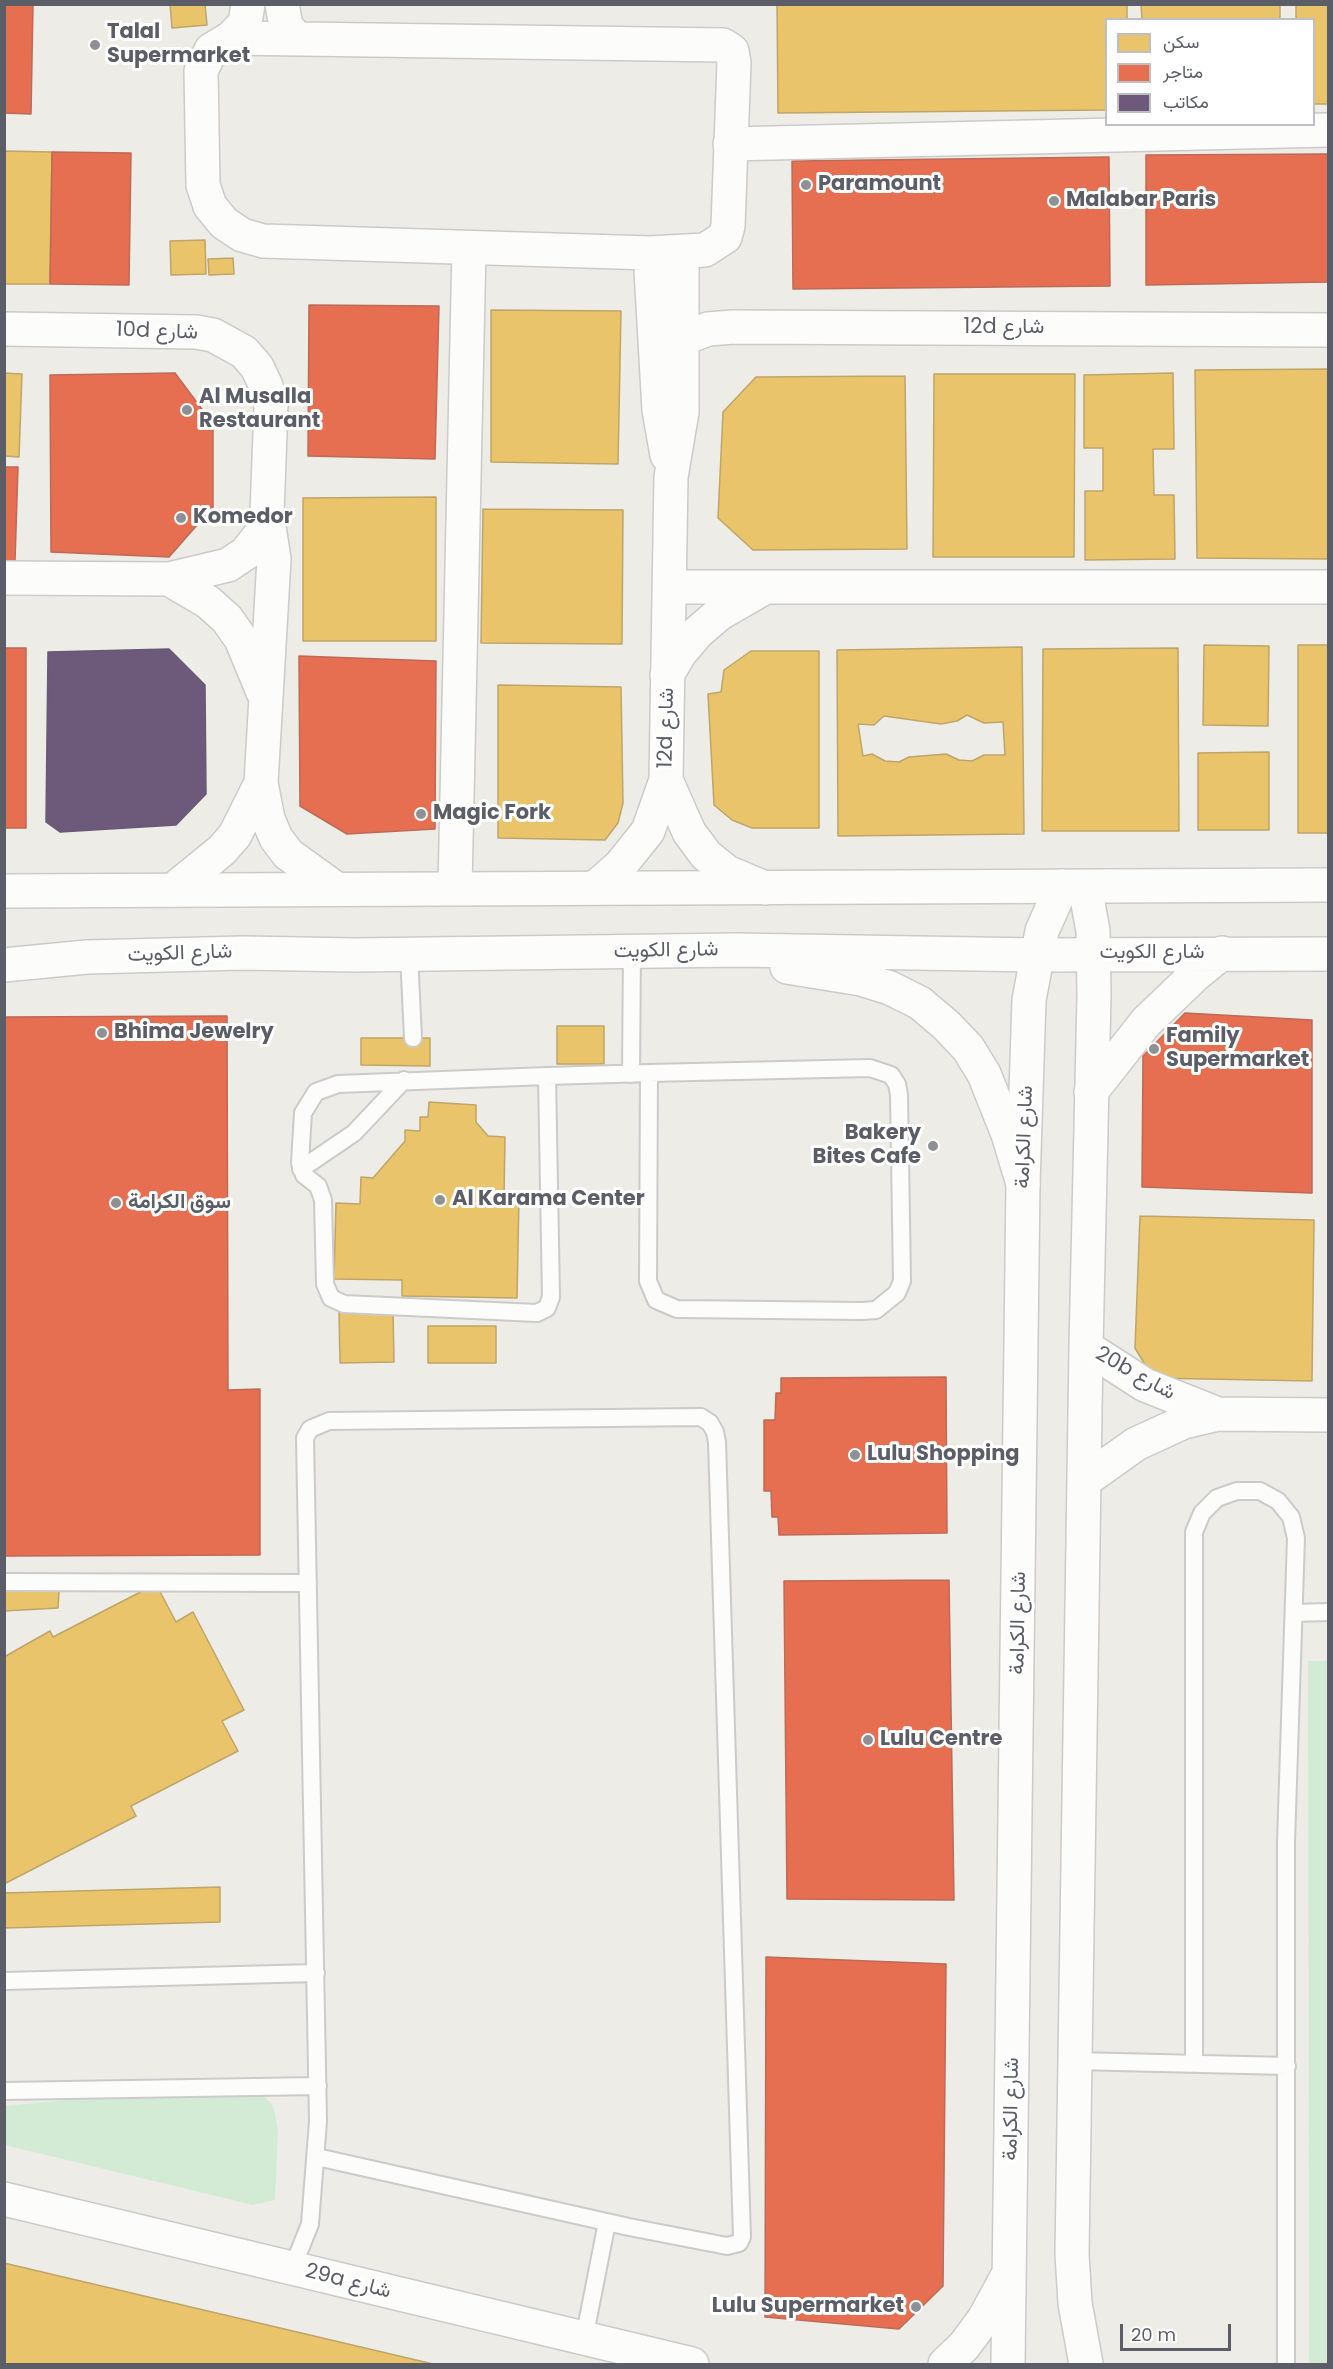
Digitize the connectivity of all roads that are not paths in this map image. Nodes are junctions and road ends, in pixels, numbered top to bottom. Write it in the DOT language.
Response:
graph roads {
  1 [pos="248,4"];
  2 [pos="282,4"];
  3 [pos="231,38"];
  4 [pos="297,39"];
  5 [pos="1329,130"];
  6 [pos="730,144"];
  7 [pos="469,248"];
  8 [pos="666,253"];
  9 [pos="4,329"];
  10 [pos="1329,330"];
  11 [pos="682,339"];
  12 [pos="671,477"];
  13 [pos="267,514"];
  14 [pos="4,578"];
  15 [pos="169,579"];
  16 [pos="669,587"];
  17 [pos="766,587"];
  18 [pos="1329,587"];
  19 [pos="667,675"];
  20 [pos="266,699"];
  21 [pos="666,780"];
  22 [pos="261,783"];
  23 [pos="1329,885"];
  24 [pos="1073,886"];
  25 [pos="335,888"];
  26 [pos="455,888"];
  27 [pos="595,888"];
  28 [pos="765,888"];
  29 [pos="173,890"];
  30 [pos="4,891"];
  31 [pos="737,950"];
  32 [pos="632,951"];
  33 [pos="1094,953"];
  34 [pos="409,954"];
  35 [pos="1222,954"];
  36 [pos="1329,954"];
  37 [pos="1036,955"];
  38 [pos="4,965"];
  39 [pos="413,1038"];
  40 [pos="631,1074"];
  41 [pos="649,1074"];
  42 [pos="412,1075"];
  43 [pos="547,1076"];
  44 [pos="1091,1092"];
  45 [pos="301,1169"];
  46 [pos="1023,1184"];
  47 [pos="1086,1347"];
  48 [pos="1218,1414"];
  49 [pos="1329,1415"];
  50 [pos="1084,1481"];
  51 [pos="4,1582"];
  52 [pos="308,1583"];
  53 [pos="1329,1612"];
  54 [pos="1295,1613"];
  55 [pos="316,1972"];
  56 [pos="4,1981"];
  57 [pos="1075,2061"];
  58 [pos="1194,2063"];
  59 [pos="1287,2066"];
  60 [pos="318,2086"];
  61 [pos="4,2091"];
  62 [pos="318,2157"];
  63 [pos="4,2199"];
  64 [pos="607,2222"];
  65 [pos="292,2269"];
  66 [pos="1009,2273"];
  67 [pos="584,2339"];
  68 [pos="684,2364"];
  69 [pos="945,2364"];
  70 [pos="1008,2364"];
  71 [pos="1086,2364"];
  72 [pos="1286,2364"];
  1 -- 3 [label="street"];
  2 -- 4 [label="street"];
  3 -- 4 [label="street"];
  3 -- 7 [label="street"];
  4 -- 6 [label="street"];
  5 -- 6 [label="street"];
  6 -- 8 [label="street"];
  7 -- 8 [label="street"];
  7 -- 26 [label="street"];
  8 -- 11 [label="street, 12d شارع"];
  8 -- 12 [label="street, 12d شارع"];
  9 -- 13 [label="street, 10d شارع"];
  10 -- 11 [label="street, 12d شارع"];
  11 -- 12 [label="street, 12d شارع"];
  12 -- 16 [label="street, 12d شارع"];
  13 -- 15 [label="street, 10d شارع"];
  13 -- 20 [label="street, 10d شارع"];
  14 -- 15 [label="street, 10d شارع"];
  15 -- 20 [label="street, 10d شارع"];
  16 -- 17 [label="street, 12d شارع"];
  16 -- 19 [label="street, 12d شارع"];
  17 -- 18 [label="street, 12d شارع"];
  17 -- 19 [label="street, 12d شارع"];
  19 -- 21 [label="street, 12d شارع"];
  20 -- 22 [label="street, 10d شارع"];
  21 -- 27 [label="street, 12d شارع"];
  21 -- 28 [label="street, 12d شارع"];
  22 -- 25 [label="street, 10d شارع"];
  22 -- 29 [label="street, 10d شارع"];
  23 -- 24 [label="street"];
  24 -- 28 [label="street"];
  24 -- 33 [label="street"];
  24 -- 37 [label="street, شارع الكرامة"];
  25 -- 26 [label="street"];
  25 -- 29 [label="street"];
  26 -- 27 [label="street"];
  27 -- 28 [label="street"];
  29 -- 30 [label="street"];
  31 -- 32 [label="street, شارع الكويت"];
  31 -- 37 [label="street, شارع الكويت"];
  31 -- 46 [label="street"];
  32 -- 34 [label="street, شارع الكويت"];
  32 -- 40 [label="lane"];
  33 -- 35 [label="street, شارع الكويت"];
  33 -- 37 [label="street, شارع الكويت"];
  33 -- 44 [label="street"];
  34 -- 38 [label="street, شارع الكويت"];
  34 -- 39 [label="lane"];
  35 -- 36 [label="street, شارع الكويت"];
  35 -- 44 [label="street"];
  37 -- 46 [label="street, شارع الكرامة"];
  40 -- 41 [label="lane"];
  40 -- 43 [label="lane"];
  41 -- 41 [label="lane"];
  42 -- 43 [label="lane"];
  42 -- 45 [label="lane"];
  42 -- 45 [label="lane"];
  43 -- 45 [label="lane"];
  44 -- 47 [label="street"];
  46 -- 66 [label="street, شارع الكرامة"];
  47 -- 48 [label="street, 20b شارع"];
  47 -- 50 [label="street"];
  48 -- 49 [label="street, 20b شارع"];
  48 -- 50 [label="street, 20b شارع"];
  50 -- 57 [label="street"];
  51 -- 52 [label="lane"];
  52 -- 55 [label="lane"];
  52 -- 64 [label="lane"];
  53 -- 54 [label="lane"];
  54 -- 58 [label="lane"];
  54 -- 59 [label="lane"];
  55 -- 56 [label="lane"];
  55 -- 60 [label="lane"];
  57 -- 58 [label="lane"];
  57 -- 71 [label="street"];
  58 -- 59 [label="lane"];
  59 -- 72 [label="lane"];
  60 -- 61 [label="lane"];
  60 -- 62 [label="lane"];
  62 -- 64 [label="lane"];
  62 -- 65 [label="lane"];
  63 -- 65 [label="street, 29a شارع"];
  64 -- 67 [label="lane"];
  65 -- 67 [label="street, 29a شارع"];
  66 -- 69 [label="street"];
  66 -- 70 [label="street, شارع الكرامة"];
  67 -- 68 [label="street, 29a شارع"];
}
